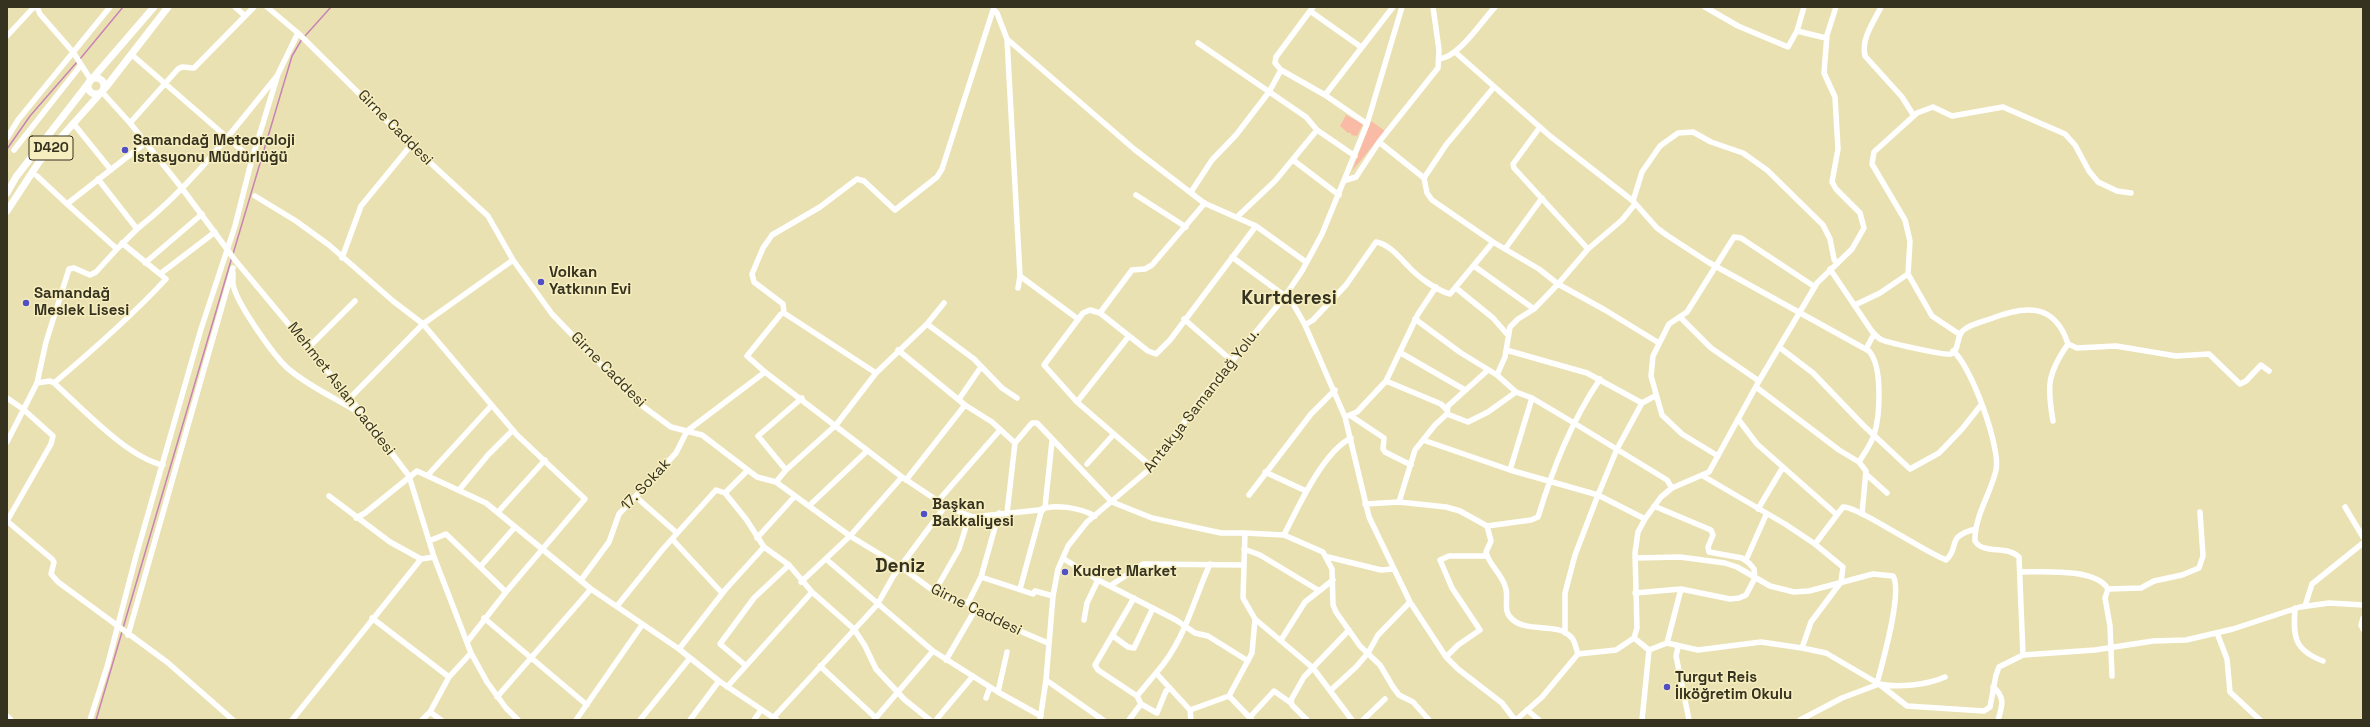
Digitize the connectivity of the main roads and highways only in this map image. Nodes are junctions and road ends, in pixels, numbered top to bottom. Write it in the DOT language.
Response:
graph roads {
  1 [pos="154,7"];
  2 [pos="168,7"];
  3 [pos="90,80"];
  4 [pos="102,92"];
  5 [pos="7,193"];
  6 [pos="7,211"];
  1 -- 3 [label="main road, D420"];
  2 -- 4 [label="main road, D420"];
  3 -- 4 [label="main road"];
  3 -- 4 [label="main road"];
  3 -- 5 [label="main road, D420"];
  4 -- 6 [label="main road, D420"];
}
